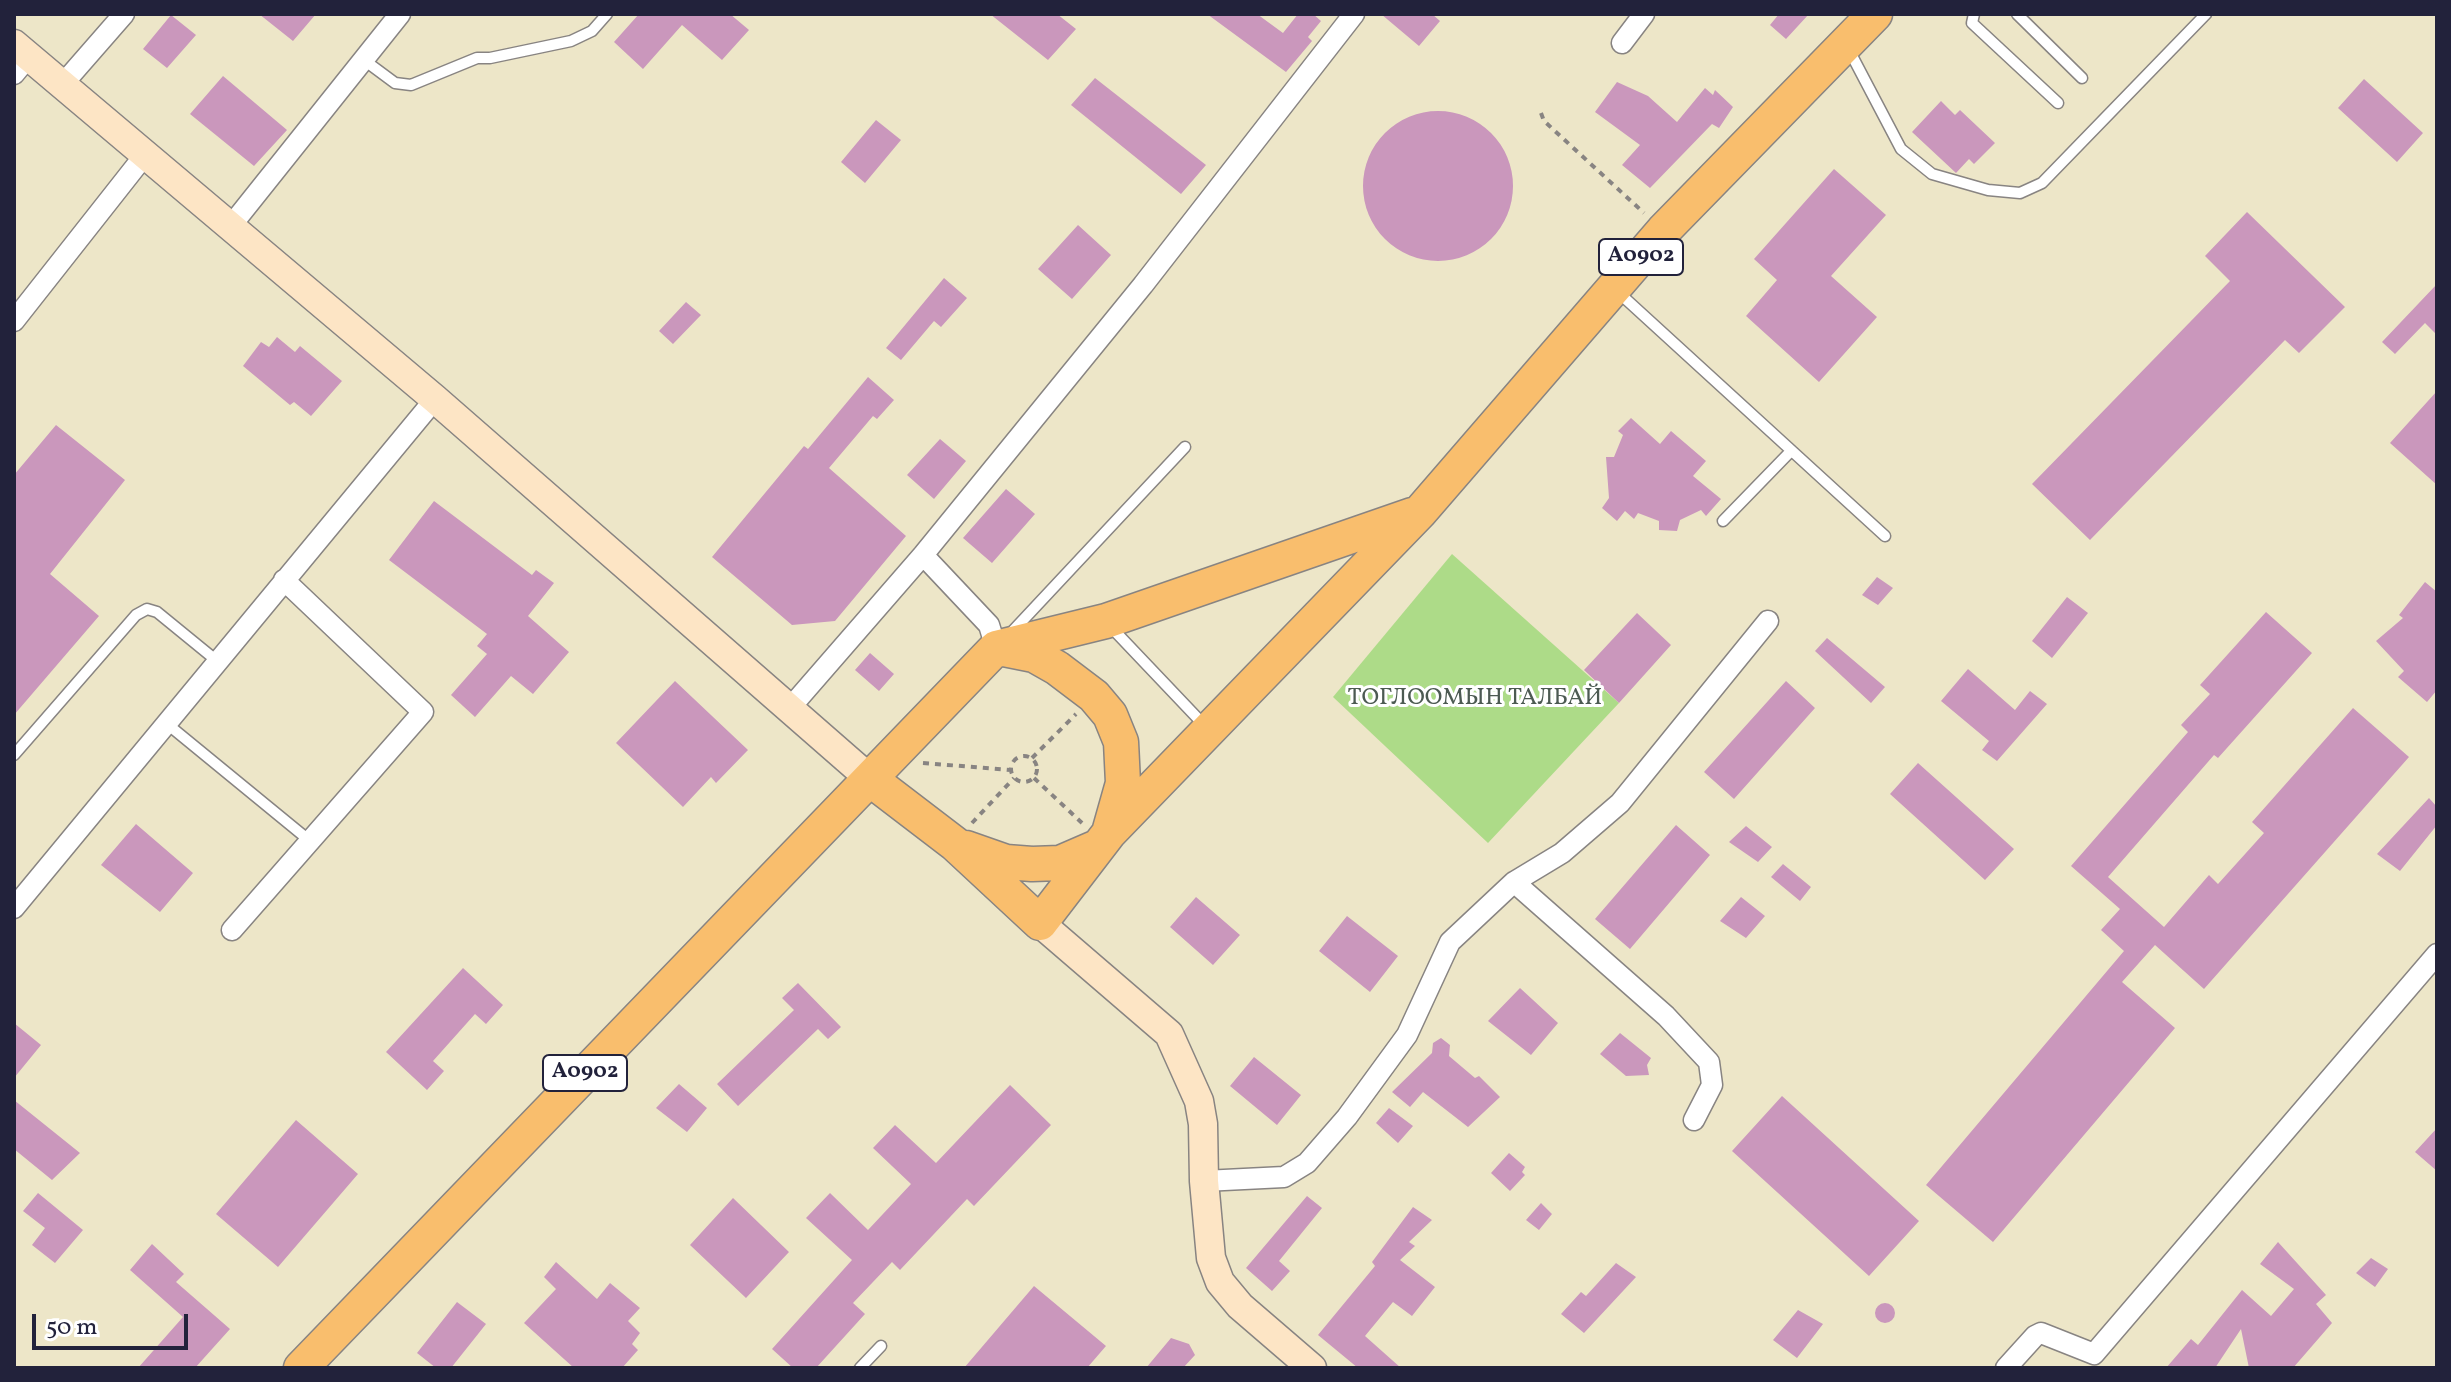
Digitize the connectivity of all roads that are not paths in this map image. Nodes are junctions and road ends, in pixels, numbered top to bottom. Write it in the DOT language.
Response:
graph roads {
  1 [pos="124,14"];
  2 [pos="400,14"];
  3 [pos="607,14"];
  4 [pos="1354,14"];
  5 [pos="1644,14"];
  6 [pos="1875,14"];
  7 [pos="1974,14"];
  8 [pos="2017,14"];
  9 [pos="2206,14"];
  10 [pos="1622,43"];
  11 [pos="1846,44"];
  12 [pos="19,58"];
  13 [pos="364,60"];
  14 [pos="2082,78"];
  15 [pos="62,85"];
  16 [pos="2058,103"];
  17 [pos="144,156"];
  18 [pos="230,227"];
  19 [pos="1614,288"];
  20 [pos="14,321"];
  21 [pos="435,399"];
  22 [pos="1185,447"];
  23 [pos="1791,451"];
  24 [pos="1420,512"];
  25 [pos="1723,521"];
  26 [pos="1885,536"];
  27 [pos="923,555"];
  28 [pos="284,580"];
  29 [pos="1106,621"];
  30 [pos="1768,621"];
  31 [pos="996,648"];
  32 [pos="217,661"];
  33 [pos="790,708"];
  34 [pos="166,723"];
  35 [pos="1210,730"];
  36 [pos="14,755"];
  37 [pos="870,779"];
  38 [pos="1096,835"];
  39 [pos="961,836"];
  40 [pos="310,841"];
  41 [pos="1514,882"];
  42 [pos="14,908"];
  43 [pos="1040,923"];
  44 [pos="232,930"];
  45 [pos="2437,954"];
  46 [pos="1694,1120"];
  47 [pos="1204,1181"];
  48 [pos="881,1346"];
  49 [pos="301,1368"];
  50 [pos="860,1368"];
  51 [pos="1312,1368"];
  52 [pos="2006,1368"];
  1 -- 15 [label="street"];
  2 -- 13 [label="street"];
  3 -- 13 [label="lane"];
  4 -- 27 [label="street"];
  5 -- 10 [label="street"];
  6 -- 11 [label="highway, A0902"];
  7 -- 16 [label="lane"];
  8 -- 14 [label="lane"];
  9 -- 11 [label="lane"];
  11 -- 19 [label="highway, A0902"];
  12 -- 15 [label="main road"];
  13 -- 18 [label="street"];
  15 -- 17 [label="main road"];
  17 -- 18 [label="main road"];
  17 -- 20 [label="street"];
  18 -- 21 [label="main road"];
  19 -- 23 [label="lane"];
  19 -- 24 [label="highway, A0902"];
  21 -- 28 [label="street"];
  21 -- 33 [label="main road"];
  22 -- 31 [label="lane"];
  23 -- 25 [label="lane"];
  23 -- 26 [label="lane"];
  24 -- 29 [label="highway, A0902"];
  24 -- 35 [label="highway, A0902"];
  27 -- 31 [label="street"];
  27 -- 33 [label="street"];
  28 -- 32 [label="street"];
  28 -- 40 [label="street"];
  29 -- 31 [label="highway, A0902"];
  29 -- 35 [label="lane"];
  30 -- 41 [label="street"];
  31 -- 37 [label="highway, A0902"];
  31 -- 38 [label="highway"];
  32 -- 34 [label="street"];
  32 -- 36 [label="lane"];
  33 -- 37 [label="main road"];
  34 -- 40 [label="lane"];
  34 -- 42 [label="street"];
  35 -- 38 [label="highway, A0902"];
  37 -- 39 [label="highway"];
  37 -- 49 [label="highway, A0902"];
  38 -- 39 [label="highway"];
  38 -- 43 [label="highway, A0902"];
  39 -- 43 [label="highway"];
  40 -- 44 [label="street"];
  41 -- 46 [label="street"];
  41 -- 47 [label="street"];
  43 -- 47 [label="main road"];
  45 -- 52 [label="street"];
  47 -- 51 [label="main road"];
  48 -- 50 [label="lane"];
}
